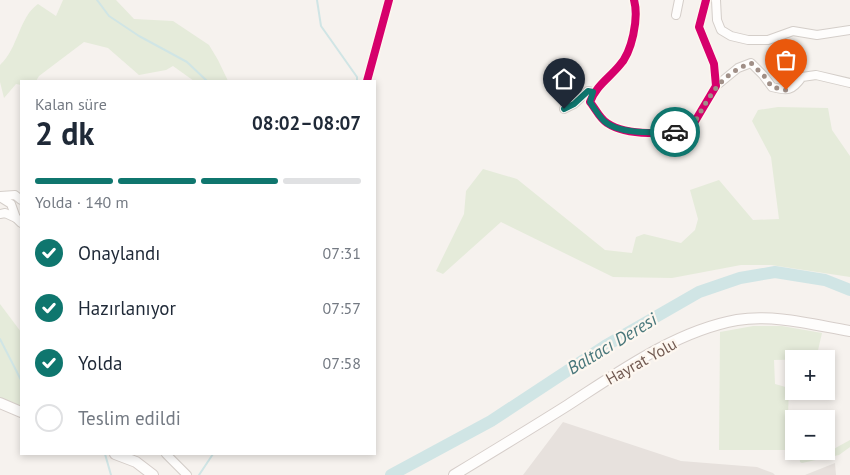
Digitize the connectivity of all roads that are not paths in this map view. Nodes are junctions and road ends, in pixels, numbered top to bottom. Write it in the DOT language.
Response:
graph roads {
  1 [pos="389,0"];
  2 [pos="634,0"];
  3 [pos="679,0"];
  4 [pos="706,0"];
  5 [pos="716,0"];
  6 [pos="676,15"];
  7 [pos="850,30"];
  8 [pos="367,80"];
  9 [pos="850,83"];
  10 [pos="716,86"];
  11 [pos="593,92"];
  12 [pos="564,109"];
  13 [pos="0,196"];
  14 [pos="20,199"];
  15 [pos="0,214"];
  16 [pos="19,220"];
  17 [pos="850,331"];
  18 [pos="0,403"];
  19 [pos="20,412"];
  20 [pos="118,455"];
  21 [pos="167,455"];
  22 [pos="153,475"];
  23 [pos="187,475"];
  24 [pos="454,475"];
  1 -- 8 [label="street"];
  2 -- 11 [label="street"];
  3 -- 6 [label="street"];
  4 -- 10 [label="street"];
  5 -- 7 [label="street"];
  9 -- 10 [label="street"];
  10 -- 11 [label="street"];
  11 -- 12 [label="street"];
  13 -- 14 [label="street"];
  13 -- 16 [label="street"];
  15 -- 16 [label="street"];
  17 -- 24 [label="main road, Hayrat Yolu"];
  18 -- 19 [label="main road"];
  20 -- 22 [label="main road"];
  21 -- 23 [label="street"];
}
